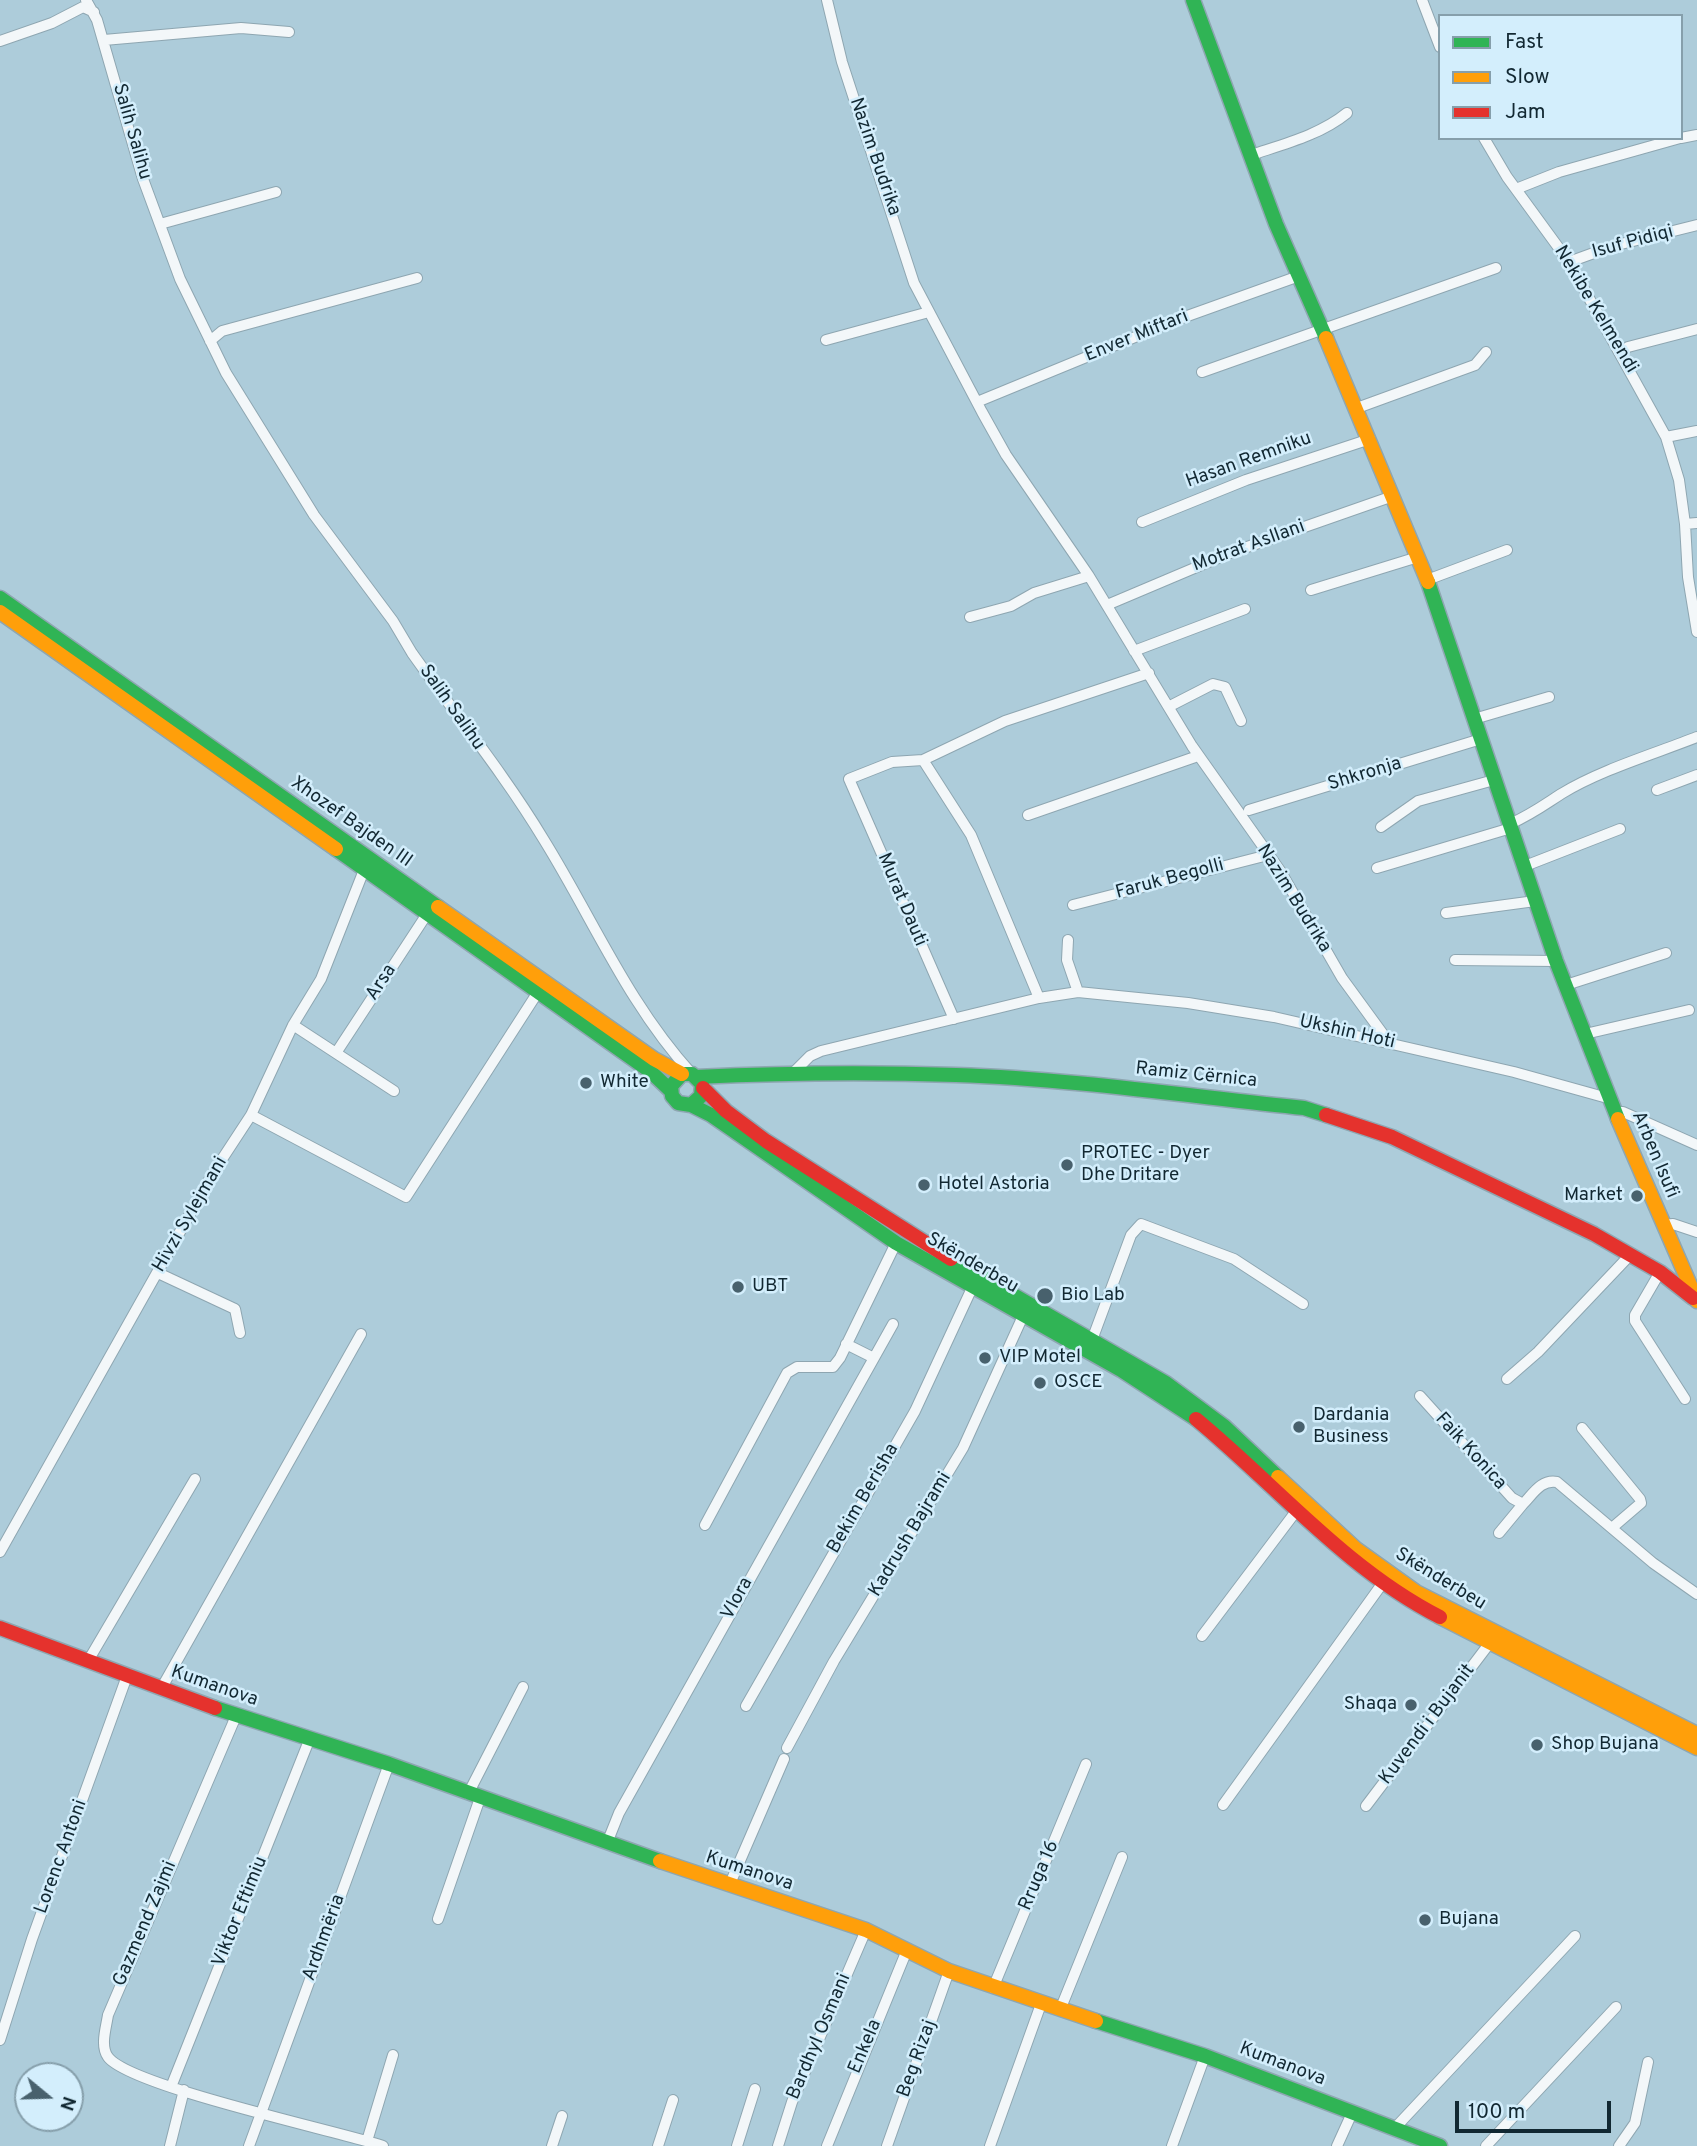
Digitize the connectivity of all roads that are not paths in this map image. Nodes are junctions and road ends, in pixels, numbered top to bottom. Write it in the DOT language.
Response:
graph roads {
  1 [pos="86,0"];
  2 [pos="827,0"];
  3 [pos="1193,0"];
  4 [pos="1425,2"];
  5 [pos="94,12"];
  6 [pos="289,32"];
  7 [pos="104,40"];
  8 [pos="0,41"];
  9 [pos="1438,41"];
  10 [pos="1347,113"];
  11 [pos="1485,140"];
  12 [pos="1674,140"];
  13 [pos="1251,155"];
  14 [pos="1516,189"];
  15 [pos="276,192"];
  16 [pos="160,224"];
  17 [pos="1697,225"];
  18 [pos="1569,262"];
  19 [pos="1496,268"];
  20 [pos="1299,276"];
  21 [pos="416,278"];
  22 [pos="929,312"];
  23 [pos="1697,329"];
  24 [pos="1323,330"];
  25 [pos="826,340"];
  26 [pos="210,341"];
  27 [pos="1486,352"];
  28 [pos="1621,352"];
  29 [pos="1202,372"];
  30 [pos="977,402"];
  31 [pos="1357,408"];
  32 [pos="1697,431"];
  33 [pos="1666,437"];
  34 [pos="1370,439"];
  35 [pos="1394,496"];
  36 [pos="1142,522"];
  37 [pos="1697,523"];
  38 [pos="1685,524"];
  39 [pos="1507,550"];
  40 [pos="1418,557"];
  41 [pos="1089,576"];
  42 [pos="1427,580"];
  43 [pos="1311,590"];
  44 [pos="0,598"];
  45 [pos="1107,605"];
  46 [pos="1245,609"];
  47 [pos="0,612"];
  48 [pos="970,617"];
  49 [pos="1697,632"];
  50 [pos="1134,651"];
  51 [pos="1149,673"];
  52 [pos="1549,697"];
  53 [pos="1170,706"];
  54 [pos="1474,719"];
  55 [pos="1241,721"];
  56 [pos="1697,737"];
  57 [pos="1481,739"];
  58 [pos="1198,756"];
  59 [pos="923,760"];
  60 [pos="1697,775"];
  61 [pos="1494,780"];
  62 [pos="1657,790"];
  63 [pos="1249,810"];
  64 [pos="1028,815"];
  65 [pos="1510,826"];
  66 [pos="1381,827"];
  67 [pos="1620,829"];
  68 [pos="1268,855"];
  69 [pos="1525,866"];
  70 [pos="1377,868"];
  71 [pos="364,870"];
  72 [pos="1535,901"];
  73 [pos="1073,905"];
  74 [pos="1446,913"];
  75 [pos="427,914"];
  76 [pos="1068,940"];
  77 [pos="1667,953"];
  78 [pos="1455,960"];
  79 [pos="1556,961"];
  80 [pos="1566,985"];
  81 [pos="538,992"];
  82 [pos="1078,992"];
  83 [pos="1039,998"];
  84 [pos="1689,1010"];
  85 [pos="954,1019"];
  86 [pos="293,1026"];
  87 [pos="1585,1034"];
  88 [pos="1388,1041"];
  89 [pos="337,1053"];
  90 [pos="793,1073"];
  91 [pos="725,1076"];
  92 [pos="700,1089"];
  93 [pos="394,1091"];
  94 [pos="671,1091"];
  95 [pos="1613,1106"];
  96 [pos="251,1115"];
  97 [pos="1697,1145"];
  98 [pos="1663,1225"];
  99 [pos="1697,1232"];
  100 [pos="896,1243"];
  101 [pos="1631,1254"];
  102 [pos="1660,1272"];
  103 [pos="158,1273"];
  104 [pos="972,1287"];
  105 [pos="1697,1301"];
  106 [pos="1303,1304"];
  107 [pos="1023,1316"];
  108 [pos="893,1324"];
  109 [pos="240,1333"];
  110 [pos="360,1335"];
  111 [pos="1092,1340"];
  112 [pos="846,1344"];
  113 [pos="874,1357"];
  114 [pos="1507,1378"];
  115 [pos="1420,1396"];
  116 [pos="1685,1399"];
  117 [pos="1582,1428"];
  118 [pos="195,1479"];
  119 [pos="1523,1504"];
  120 [pos="1297,1510"];
  121 [pos="705,1525"];
  122 [pos="1613,1527"];
  123 [pos="1499,1533"];
  124 [pos="0,1552"];
  125 [pos="1382,1584"];
  126 [pos="1697,1594"];
  127 [pos="0,1628"];
  128 [pos="1202,1636"];
  129 [pos="1489,1644"];
  130 [pos="88,1661"];
  131 [pos="127,1676"];
  132 [pos="523,1687"];
  133 [pos="161,1689"];
  134 [pos="746,1706"];
  135 [pos="236,1716"];
  136 [pos="1697,1734"];
  137 [pos="310,1738"];
  138 [pos="1697,1748"];
  139 [pos="389,1764"];
  140 [pos="1086,1764"];
  141 [pos="474,1796"];
  142 [pos="1223,1805"];
  143 [pos="1366,1806"];
  144 [pos="607,1843"];
  145 [pos="1122,1857"];
  146 [pos="729,1886"];
  147 [pos="438,1919"];
  148 [pos="866,1930"];
  149 [pos="1575,1936"];
  150 [pos="907,1950"];
  151 [pos="950,1971"];
  152 [pos="993,1988"];
  153 [pos="1041,2004"];
  154 [pos="1616,2007"];
  155 [pos="1060,2010"];
  156 [pos="0,2040"];
  157 [pos="393,2055"];
  158 [pos="1205,2056"];
  159 [pos="1648,2062"];
  160 [pos="172,2087"];
  161 [pos="755,2089"];
  162 [pos="184,2090"];
  163 [pos="673,2100"];
  164 [pos="261,2112"];
  165 [pos="1352,2113"];
  166 [pos="562,2116"];
  167 [pos="1394,2129"];
  168 [pos="367,2141"];
  169 [pos="170,2146"];
  170 [pos="249,2146"];
  171 [pos="383,2146"];
  172 [pos="552,2146"];
  173 [pos="658,2146"];
  174 [pos="737,2146"];
  175 [pos="778,2146"];
  176 [pos="827,2146"];
  177 [pos="887,2146"];
  178 [pos="990,2146"];
  179 [pos="1172,2146"];
  180 [pos="1337,2146"];
  181 [pos="1440,2146"];
  182 [pos="1486,2146"];
  183 [pos="1619,2146"];
  1 -- 5 [label="street, Salih Salihu"];
  2 -- 22 [label="street, Nazim Budrika"];
  3 -- 13 [label="main road"];
  4 -- 9 [label="street"];
  5 -- 7 [label="street, Salih Salihu"];
  5 -- 8 [label="street"];
  6 -- 7 [label="street"];
  7 -- 16 [label="street, Salih Salihu"];
  10 -- 13 [label="street"];
  11 -- 14 [label="street, Nekibe Kelmendi"];
  12 -- 14 [label="street"];
  13 -- 20 [label="main road"];
  14 -- 18 [label="street, Nekibe Kelmendi"];
  15 -- 16 [label="street"];
  16 -- 26 [label="street, Salih Salihu"];
  17 -- 18 [label="street, Isuf Pidiqi"];
  18 -- 28 [label="street, Nekibe Kelmendi"];
  19 -- 24 [label="street"];
  20 -- 24 [label="main road"];
  20 -- 30 [label="street, Enver Miftari"];
  21 -- 26 [label="street"];
  22 -- 25 [label="street"];
  22 -- 30 [label="street, Nazim Budrika"];
  23 -- 28 [label="street"];
  24 -- 29 [label="street"];
  24 -- 31 [label="main road"];
  26 -- 92 [label="street, Salih Salihu"];
  27 -- 31 [label="street"];
  28 -- 33 [label="street, Nekibe Kelmendi"];
  30 -- 41 [label="street, Nazim Budrika"];
  31 -- 34 [label="main road"];
  32 -- 33 [label="street"];
  33 -- 38 [label="street, Nekibe Kelmendi"];
  34 -- 35 [label="main road"];
  34 -- 36 [label="street, Hasan Remniku"];
  35 -- 40 [label="main road"];
  35 -- 45 [label="street, Motrat Asllani"];
  37 -- 38 [label="street"];
  38 -- 49 [label="street, Nekibe Kelmendi"];
  39 -- 42 [label="street"];
  40 -- 42 [label="main road"];
  40 -- 43 [label="street"];
  41 -- 45 [label="street, Nazim Budrika"];
  41 -- 48 [label="street"];
  42 -- 54 [label="main road"];
  44 -- 92 [label="main road, Xhozef Bajden III"];
  45 -- 50 [label="street, Nazim Budrika"];
  46 -- 50 [label="street"];
  47 -- 71 [label="main road, Xhozef Bajden III"];
  50 -- 51 [label="street, Nazim Budrika"];
  51 -- 53 [label="street, Nazim Budrika"];
  51 -- 59 [label="street"];
  52 -- 54 [label="street"];
  53 -- 55 [label="street"];
  53 -- 58 [label="street, Nazim Budrika"];
  54 -- 57 [label="main road"];
  56 -- 65 [label="street"];
  57 -- 61 [label="main road"];
  57 -- 63 [label="street, Shkronja"];
  58 -- 64 [label="street"];
  58 -- 68 [label="street, Nazim Budrika"];
  59 -- 83 [label="street"];
  59 -- 85 [label="street, Murat Dauti"];
  60 -- 62 [label="street"];
  61 -- 65 [label="main road"];
  61 -- 66 [label="street"];
  65 -- 69 [label="main road"];
  65 -- 70 [label="street"];
  67 -- 69 [label="street"];
  68 -- 73 [label="street, Faruk Begolli"];
  68 -- 88 [label="street, Nazim Budrika"];
  69 -- 72 [label="main road"];
  71 -- 75 [label="main road, Xhozef Bajden III"];
  71 -- 86 [label="street, Hivzi Sylejmani"];
  72 -- 74 [label="street"];
  72 -- 79 [label="main road"];
  75 -- 81 [label="main road, Xhozef Bajden III"];
  75 -- 89 [label="street, Arsa"];
  76 -- 82 [label="street"];
  77 -- 80 [label="street"];
  78 -- 79 [label="street"];
  79 -- 80 [label="main road"];
  80 -- 87 [label="main road"];
  81 -- 94 [label="main road, Xhozef Bajden III"];
  81 -- 96 [label="street"];
  82 -- 83 [label="street, Ukshin Hoti"];
  82 -- 88 [label="street, Ukshin Hoti"];
  83 -- 85 [label="street, Ukshin Hoti"];
  84 -- 87 [label="street"];
  85 -- 90 [label="street, Ukshin Hoti"];
  86 -- 89 [label="street"];
  86 -- 96 [label="street, Hivzi Sylejmani"];
  87 -- 95 [label="main road"];
  88 -- 95 [label="street, Ukshin Hoti"];
  89 -- 93 [label="street"];
  90 -- 91 [label="main road, Ramiz Cërnica"];
  90 -- 101 [label="main road, Ramiz Cërnica"];
  91 -- 92 [label="main road, Ramiz Cërnica"];
  91 -- 92 [label="main road"];
  92 -- 94 [label="main road"];
  92 -- 94 [label="main road, Xhozef Bajden III"];
  92 -- 100 [label="main road, Skënderbeu"];
  92 -- 111 [label="main road, Skënderbeu"];
  95 -- 97 [label="street, Ukshin Hoti"];
  95 -- 98 [label="main road, Arben Isufi"];
  96 -- 103 [label="street, Hivzi Sylejmani"];
  98 -- 99 [label="street"];
  98 -- 105 [label="main road, Arben Isufi"];
  100 -- 104 [label="main road, Skënderbeu"];
  100 -- 112 [label="street"];
  101 -- 102 [label="main road, Ramiz Cërnica"];
  101 -- 114 [label="street"];
  102 -- 105 [label="main road, Ramiz Cërnica"];
  102 -- 116 [label="street"];
  103 -- 109 [label="street"];
  103 -- 124 [label="street, Hivzi Sylejmani"];
  104 -- 107 [label="main road, Skënderbeu"];
  104 -- 134 [label="street, Bekim Berisha"];
  106 -- 111 [label="street"];
  107 -- 120 [label="main road, Skënderbeu"];
  107 -- 146 [label="street, Kadrush Bajrami"];
  108 -- 113 [label="street, Vlora"];
  110 -- 133 [label="street"];
  111 -- 136 [label="main road, Skënderbeu"];
  112 -- 113 [label="street"];
  112 -- 121 [label="street"];
  113 -- 144 [label="street, Vlora"];
  115 -- 119 [label="street, Faik Konica"];
  117 -- 122 [label="street"];
  118 -- 130 [label="street"];
  119 -- 122 [label="street, Faik Konica"];
  119 -- 123 [label="street, Faik Konica"];
  120 -- 125 [label="main road, Skënderbeu"];
  120 -- 128 [label="street"];
  122 -- 126 [label="street, Faik Konica"];
  125 -- 129 [label="main road, Skënderbeu"];
  125 -- 142 [label="street, Skënderbeu"];
  127 -- 130 [label="main road, Kumanova"];
  129 -- 138 [label="main road, Skënderbeu"];
  129 -- 143 [label="street, Kuvendi i Bujanit"];
  130 -- 131 [label="main road, Kumanova"];
  131 -- 133 [label="main road, Kumanova"];
  131 -- 156 [label="street, Lorenc Antoni"];
  132 -- 141 [label="street"];
  133 -- 135 [label="main road, Kumanova"];
  135 -- 137 [label="main road, Kumanova"];
  135 -- 160 [label="street, Gazmend Zajmi"];
  137 -- 139 [label="main road, Kumanova"];
  137 -- 160 [label="street, Viktor Eftimiu"];
  139 -- 141 [label="main road, Kumanova"];
  139 -- 164 [label="street, Ardhmëria"];
  140 -- 152 [label="street, Rruga 16"];
  141 -- 144 [label="main road, Kumanova"];
  141 -- 147 [label="street"];
  144 -- 146 [label="main road, Kumanova"];
  145 -- 155 [label="street"];
  146 -- 148 [label="main road, Kumanova"];
  148 -- 150 [label="main road, Kumanova"];
  148 -- 175 [label="street, Bardhyl Osmani"];
  149 -- 167 [label="street"];
  150 -- 151 [label="main road, Kumanova"];
  150 -- 176 [label="street, Enkela"];
  151 -- 152 [label="main road, Kumanova"];
  151 -- 177 [label="street, Beg Rizaj"];
  152 -- 153 [label="main road, Kumanova"];
  153 -- 155 [label="main road, Kumanova"];
  153 -- 178 [label="street"];
  154 -- 182 [label="street"];
  155 -- 158 [label="main road, Kumanova"];
  157 -- 168 [label="street"];
  158 -- 165 [label="main road, Kumanova"];
  158 -- 179 [label="street"];
  159 -- 183 [label="street"];
  160 -- 162 [label="street, Gazmend Zajmi"];
  161 -- 174 [label="street"];
  162 -- 164 [label="street, Gazmend Zajmi"];
  162 -- 169 [label="street"];
  163 -- 173 [label="street"];
  164 -- 168 [label="street, Gazmend Zajmi"];
  164 -- 170 [label="street"];
  165 -- 167 [label="main road, Kumanova"];
  165 -- 180 [label="street"];
  166 -- 172 [label="street"];
  167 -- 181 [label="main road, Kumanova"];
  168 -- 171 [label="street, Gazmend Zajmi"];
}
